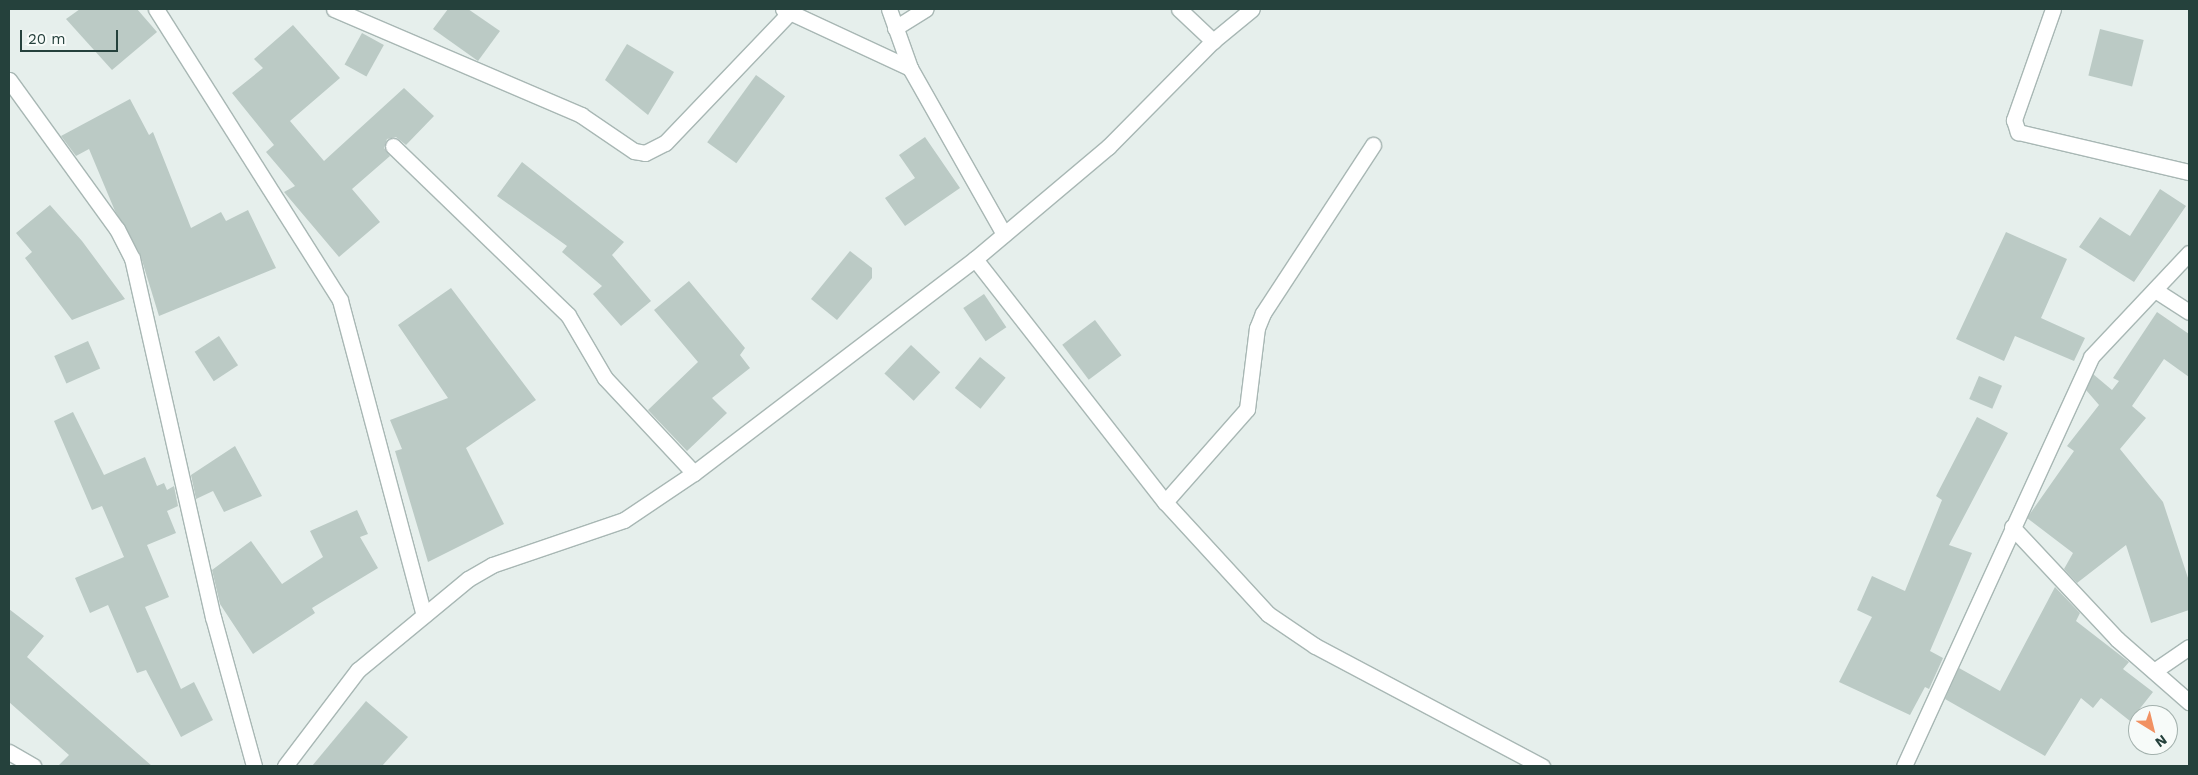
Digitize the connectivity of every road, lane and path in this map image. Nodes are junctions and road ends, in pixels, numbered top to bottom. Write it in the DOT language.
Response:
graph roads {
  1 [pos="156,9"];
  2 [pos="334,9"];
  3 [pos="889,9"];
  4 [pos="926,9"];
  5 [pos="1179,9"];
  6 [pos="1252,9"];
  7 [pos="2053,9"];
  8 [pos="786,10"];
  9 [pos="895,28"];
  10 [pos="1213,41"];
  11 [pos="910,68"];
  12 [pos="9,80"];
  13 [pos="1373,145"];
  14 [pos="393,146"];
  15 [pos="2189,172"];
  16 [pos="1004,234"];
  17 [pos="2189,253"];
  18 [pos="974,258"];
  19 [pos="2155,290"];
  20 [pos="2189,312"];
  21 [pos="694,473"];
  22 [pos="1165,502"];
  23 [pos="2012,527"];
  24 [pos="424,615"];
  25 [pos="2189,647"];
  26 [pos="2154,671"];
  27 [pos="2189,702"];
  28 [pos="9,752"];
  29 [pos="33,766"];
  30 [pos="254,766"];
  31 [pos="285,766"];
  32 [pos="1542,766"];
  33 [pos="1904,766"];
  1 -- 24 [label="street"];
  2 -- 8 [label="street"];
  3 -- 9 [label="street"];
  4 -- 9 [label="street"];
  5 -- 10 [label="street"];
  6 -- 10 [label="street"];
  7 -- 15 [label="street"];
  8 -- 11 [label="street"];
  9 -- 11 [label="street"];
  10 -- 16 [label="street"];
  11 -- 16 [label="street"];
  12 -- 30 [label="street"];
  13 -- 22 [label="street"];
  14 -- 21 [label="street"];
  16 -- 18 [label="street"];
  17 -- 19 [label="street"];
  18 -- 21 [label="street"];
  18 -- 22 [label="street"];
  19 -- 20 [label="street"];
  19 -- 23 [label="street"];
  21 -- 24 [label="street"];
  22 -- 32 [label="street"];
  23 -- 26 [label="street"];
  23 -- 33 [label="street"];
  24 -- 31 [label="street"];
  25 -- 26 [label="street"];
  26 -- 27 [label="street"];
  28 -- 29 [label="street"];
}
